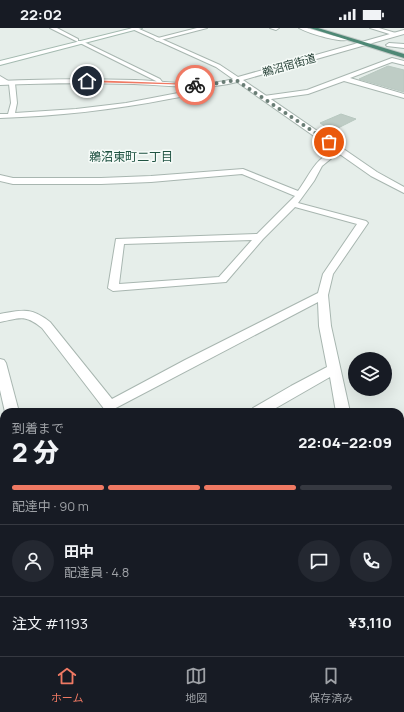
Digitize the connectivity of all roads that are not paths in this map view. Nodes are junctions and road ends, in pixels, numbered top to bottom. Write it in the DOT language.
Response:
graph roads {
  1 [pos="53,28"];
  2 [pos="127,28"];
  3 [pos="135,28"];
  4 [pos="204,28"];
  5 [pos="273,28"];
  6 [pos="276,28"];
  7 [pos="302,28"];
  8 [pos="313,28"];
  9 [pos="329,28"];
  10 [pos="373,28"];
  11 [pos="404,32"];
  12 [pos="396,34"];
  13 [pos="156,39"];
  14 [pos="348,39"];
  15 [pos="78,41"];
  16 [pos="372,41"];
  17 [pos="362,44"];
  18 [pos="389,45"];
  19 [pos="404,46"];
  20 [pos="404,49"];
  21 [pos="404,56"];
  22 [pos="0,59"];
  23 [pos="0,63"];
  24 [pos="404,63"];
  25 [pos="0,78"];
  26 [pos="342,78"];
  27 [pos="236,80"];
  28 [pos="6,83"];
  29 [pos="160,83"];
  30 [pos="212,84"];
  31 [pos="404,96"];
  32 [pos="264,98"];
  33 [pos="0,116"];
  34 [pos="11,116"];
  35 [pos="341,151"];
  36 [pos="0,178"];
  37 [pos="404,190"];
  38 [pos="300,195"];
  39 [pos="293,204"];
  40 [pos="260,237"];
  41 [pos="323,295"];
  42 [pos="0,318"];
  43 [pos="0,363"];
  44 [pos="334,369"];
  45 [pos="2,380"];
  46 [pos="11,408"];
  47 [pos="264,408"];
  48 [pos="342,408"];
  1 -- 15 [label="street"];
  2 -- 15 [label="street"];
  3 -- 13 [label="street"];
  3 -- 15 [label="street"];
  4 -- 13 [label="street"];
  5 -- 6 [label="street"];
  7 -- 14 [label="street"];
  8 -- 14 [label="highway"];
  9 -- 16 [label="highway"];
  10 -- 12 [label="street"];
  11 -- 12 [label="street, 鵜沼宿街道"];
  12 -- 16 [label="street, 鵜沼宿街道"];
  13 -- 27 [label="street"];
  14 -- 17 [label="highway"];
  15 -- 22 [label="street"];
  15 -- 23 [label="street"];
  15 -- 29 [label="street"];
  16 -- 17 [label="street, 鵜沼宿街道"];
  16 -- 18 [label="highway"];
  17 -- 21 [label="highway"];
  17 -- 27 [label="street, 鵜沼宿街道"];
  18 -- 19 [label="street"];
  18 -- 20 [label="highway"];
  24 -- 26 [label="street"];
  25 -- 28 [label="street"];
  26 -- 31 [label="street"];
  26 -- 32 [label="street"];
  27 -- 30 [label="street, 鵜沼宿街道"];
  27 -- 32 [label="street"];
  28 -- 29 [label="street, 鵜沼宿街道"];
  28 -- 34 [label="street"];
  29 -- 30 [label="street, 鵜沼宿街道"];
  30 -- 34 [label="street"];
  32 -- 35 [label="street"];
  33 -- 34 [label="street"];
  35 -- 37 [label="street"];
  35 -- 38 [label="street"];
  36 -- 38 [label="street"];
  38 -- 39 [label="street"];
  39 -- 40 [label="street"];
  39 -- 41 [label="street"];
  40 -- 40 [label="street"];
  41 -- 42 [label="street"];
  41 -- 44 [label="street"];
  43 -- 45 [label="street"];
  44 -- 47 [label="street"];
  44 -- 48 [label="street"];
  45 -- 46 [label="street"];
}
